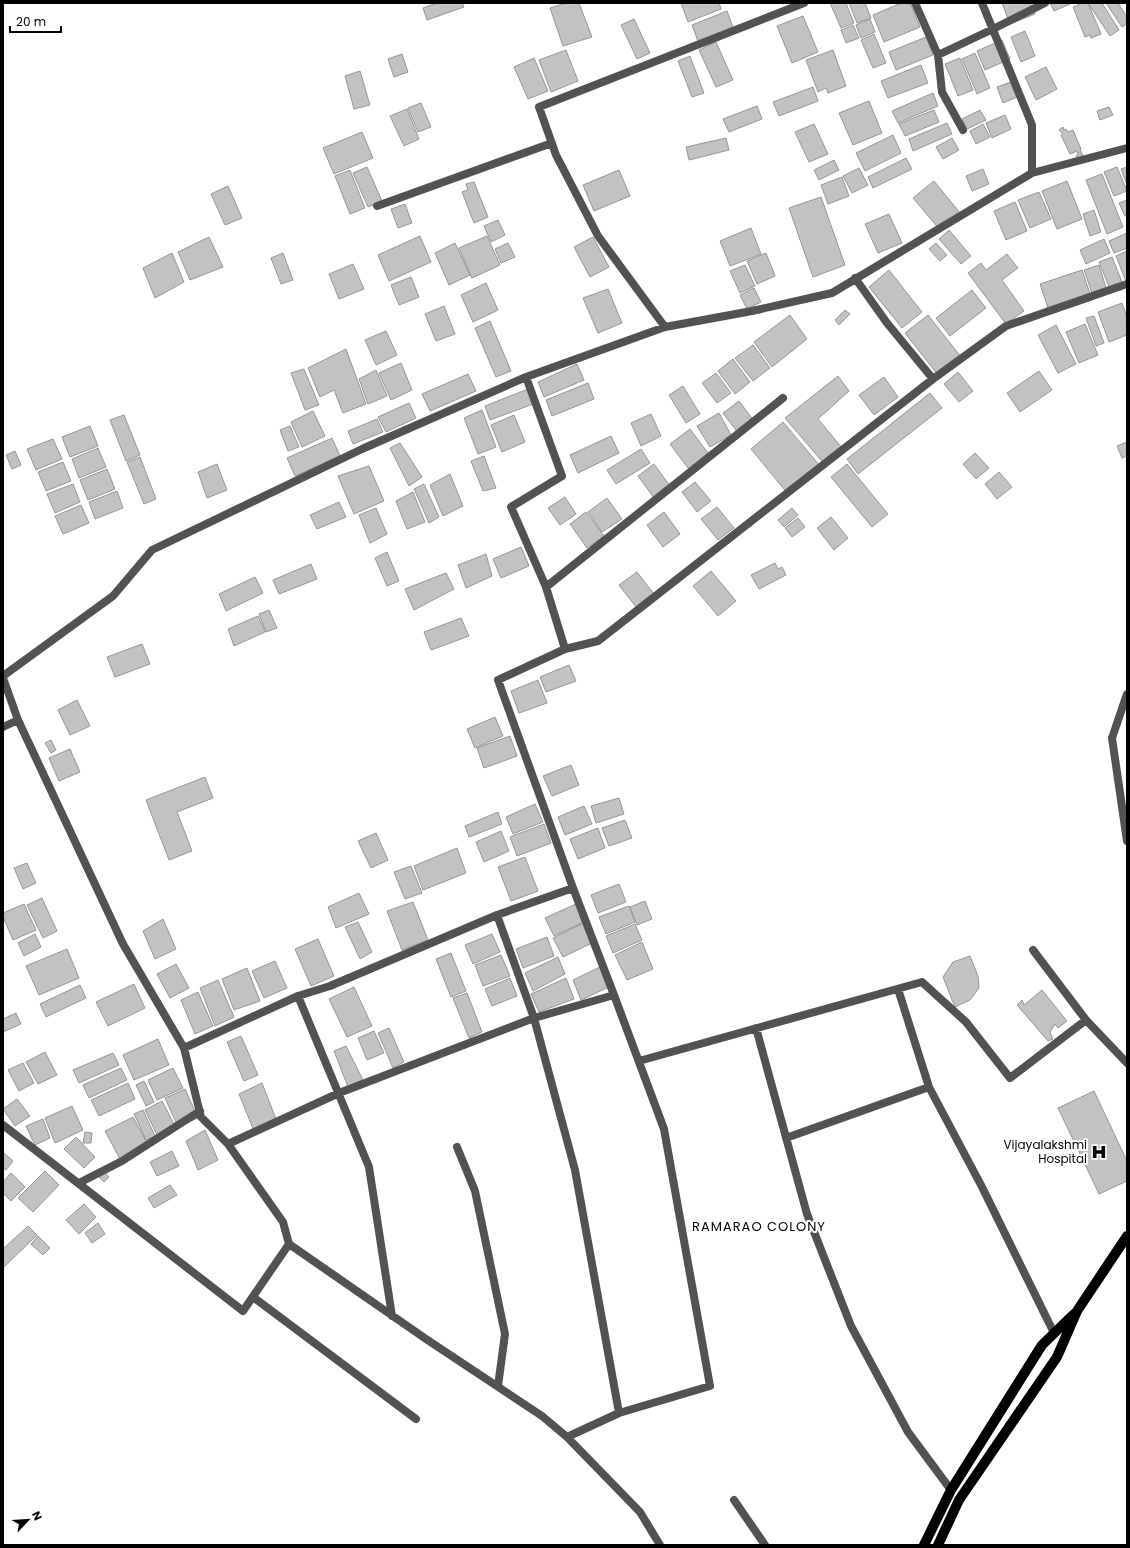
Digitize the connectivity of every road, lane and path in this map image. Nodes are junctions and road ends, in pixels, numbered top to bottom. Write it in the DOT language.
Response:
graph roads {
  1 [pos="804,3"];
  2 [pos="915,3"];
  3 [pos="982,3"];
  4 [pos="1045,3"];
  5 [pos="993,29"];
  6 [pos="938,55"];
  7 [pos="963,130"];
  8 [pos="552,143"];
  9 [pos="1127,148"];
  10 [pos="1032,173"];
  11 [pos="377,206"];
  12 [pos="855,278"];
  13 [pos="1127,284"];
  14 [pos="665,327"];
  15 [pos="526,377"];
  16 [pos="933,379"];
  17 [pos="782,398"];
  18 [pos="546,587"];
  19 [pos="565,649"];
  20 [pos="3,677"];
  21 [pos="1127,694"];
  22 [pos="18,720"];
  23 [pos="3,727"];
  24 [pos="1127,841"];
  25 [pos="573,888"];
  26 [pos="497,915"];
  27 [pos="1033,950"];
  28 [pos="898,989"];
  29 [pos="614,995"];
  30 [pos="298,996"];
  31 [pos="534,1018"];
  32 [pos="1086,1020"];
  33 [pos="756,1028"];
  34 [pos="184,1048"];
  35 [pos="639,1061"];
  36 [pos="1127,1063"];
  37 [pos="929,1086"];
  38 [pos="339,1093"];
  39 [pos="200,1112"];
  40 [pos="3,1125"];
  41 [pos="786,1138"];
  42 [pos="228,1144"];
  43 [pos="457,1147"];
  44 [pos="79,1182"];
  45 [pos="1127,1236"];
  46 [pos="289,1244"];
  47 [pos="253,1297"];
  48 [pos="1077,1311"];
  49 [pos="392,1316"];
  50 [pos="1054,1333"];
  51 [pos="498,1386"];
  52 [pos="619,1413"];
  53 [pos="416,1419"];
  54 [pos="567,1437"];
  55 [pos="951,1490"];
  56 [pos="734,1500"];
  57 [pos="660,1545"];
  58 [pos="765,1545"];
  59 [pos="924,1545"];
  60 [pos="938,1545"];
  1 -- 8 [label="street"];
  2 -- 6 [label="street"];
  3 -- 5 [label="street"];
  4 -- 5 [label="street"];
  5 -- 6 [label="street"];
  5 -- 10 [label="street"];
  6 -- 7 [label="street"];
  8 -- 11 [label="street"];
  8 -- 14 [label="street"];
  9 -- 10 [label="street"];
  10 -- 12 [label="street"];
  12 -- 14 [label="street"];
  12 -- 16 [label="street"];
  13 -- 16 [label="street"];
  14 -- 15 [label="street"];
  15 -- 18 [label="street"];
  15 -- 20 [label="street"];
  16 -- 19 [label="street"];
  17 -- 18 [label="street"];
  18 -- 19 [label="street"];
  19 -- 25 [label="street"];
  20 -- 22 [label="street"];
  21 -- 24 [label="street"];
  22 -- 23 [label="street"];
  22 -- 34 [label="street"];
  25 -- 26 [label="street"];
  25 -- 29 [label="street"];
  26 -- 30 [label="street"];
  26 -- 31 [label="street"];
  27 -- 32 [label="street"];
  28 -- 32 [label="street"];
  28 -- 33 [label="street"];
  28 -- 37 [label="street"];
  29 -- 31 [label="street"];
  29 -- 35 [label="street"];
  30 -- 34 [label="street"];
  30 -- 38 [label="street"];
  31 -- 38 [label="street"];
  31 -- 52 [label="street"];
  32 -- 36 [label="street"];
  33 -- 35 [label="street"];
  33 -- 41 [label="street"];
  34 -- 39 [label="street"];
  35 -- 52 [label="street"];
  37 -- 41 [label="street"];
  37 -- 50 [label="street"];
  38 -- 42 [label="street"];
  38 -- 49 [label="street"];
  39 -- 42 [label="street"];
  39 -- 44 [label="street"];
  40 -- 44 [label="street"];
  41 -- 55 [label="street"];
  42 -- 46 [label="street"];
  43 -- 51 [label="street"];
  44 -- 47 [label="street"];
  45 -- 48 [label="main road"];
  46 -- 47 [label="street"];
  46 -- 49 [label="street"];
  47 -- 53 [label="street"];
  48 -- 50 [label="main road"];
  48 -- 60 [label="main road"];
  49 -- 51 [label="street"];
  50 -- 55 [label="main road"];
  51 -- 54 [label="street"];
  52 -- 54 [label="street"];
  54 -- 57 [label="street"];
  55 -- 59 [label="main road"];
  56 -- 58 [label="street"];
}
